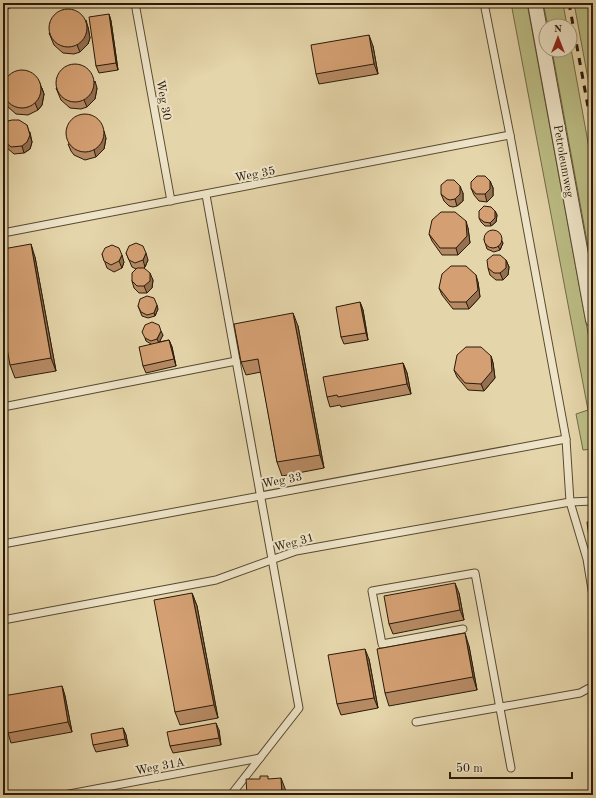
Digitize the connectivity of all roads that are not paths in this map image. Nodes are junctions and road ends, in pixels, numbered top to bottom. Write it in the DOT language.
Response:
graph roads {
  1 [pos="135,3"];
  2 [pos="484,3"];
  3 [pos="535,3"];
  4 [pos="510,136"];
  5 [pos="206,195"];
  6 [pos="171,201"];
  7 [pos="3,233"];
  8 [pos="593,320"];
  9 [pos="236,362"];
  10 [pos="3,407"];
  11 [pos="566,439"];
  12 [pos="260,496"];
  13 [pos="593,501"];
  14 [pos="570,502"];
  15 [pos="3,544"];
  16 [pos="272,559"];
  17 [pos="593,596"];
  18 [pos="3,620"];
  19 [pos="463,629"];
  20 [pos="593,686"];
  21 [pos="500,708"];
  22 [pos="416,722"];
  23 [pos="260,758"];
  24 [pos="511,768"];
  25 [pos="64,795"];
  26 [pos="231,795"];
  1 -- 6 [label="lane, Weg 30"];
  2 -- 4 [label="lane"];
  3 -- 8 [label="street, Petroleumweg"];
  4 -- 5 [label="lane, Weg 35"];
  4 -- 11 [label="lane"];
  5 -- 6 [label="lane, Weg 35"];
  5 -- 9 [label="lane"];
  6 -- 7 [label="lane, Weg 35"];
  9 -- 10 [label="lane"];
  9 -- 12 [label="lane"];
  11 -- 12 [label="lane, Weg 33"];
  11 -- 14 [label="lane"];
  12 -- 15 [label="lane, Weg 33"];
  12 -- 16 [label="lane"];
  13 -- 14 [label="lane, Weg 31"];
  14 -- 16 [label="lane, Weg 31"];
  14 -- 17 [label="lane"];
  16 -- 18 [label="lane, Weg 31"];
  16 -- 23 [label="lane"];
  19 -- 21 [label="lane"];
  20 -- 21 [label="lane"];
  21 -- 22 [label="lane"];
  21 -- 24 [label="lane"];
  23 -- 25 [label="lane, Weg 31A"];
  23 -- 26 [label="lane"];
}
